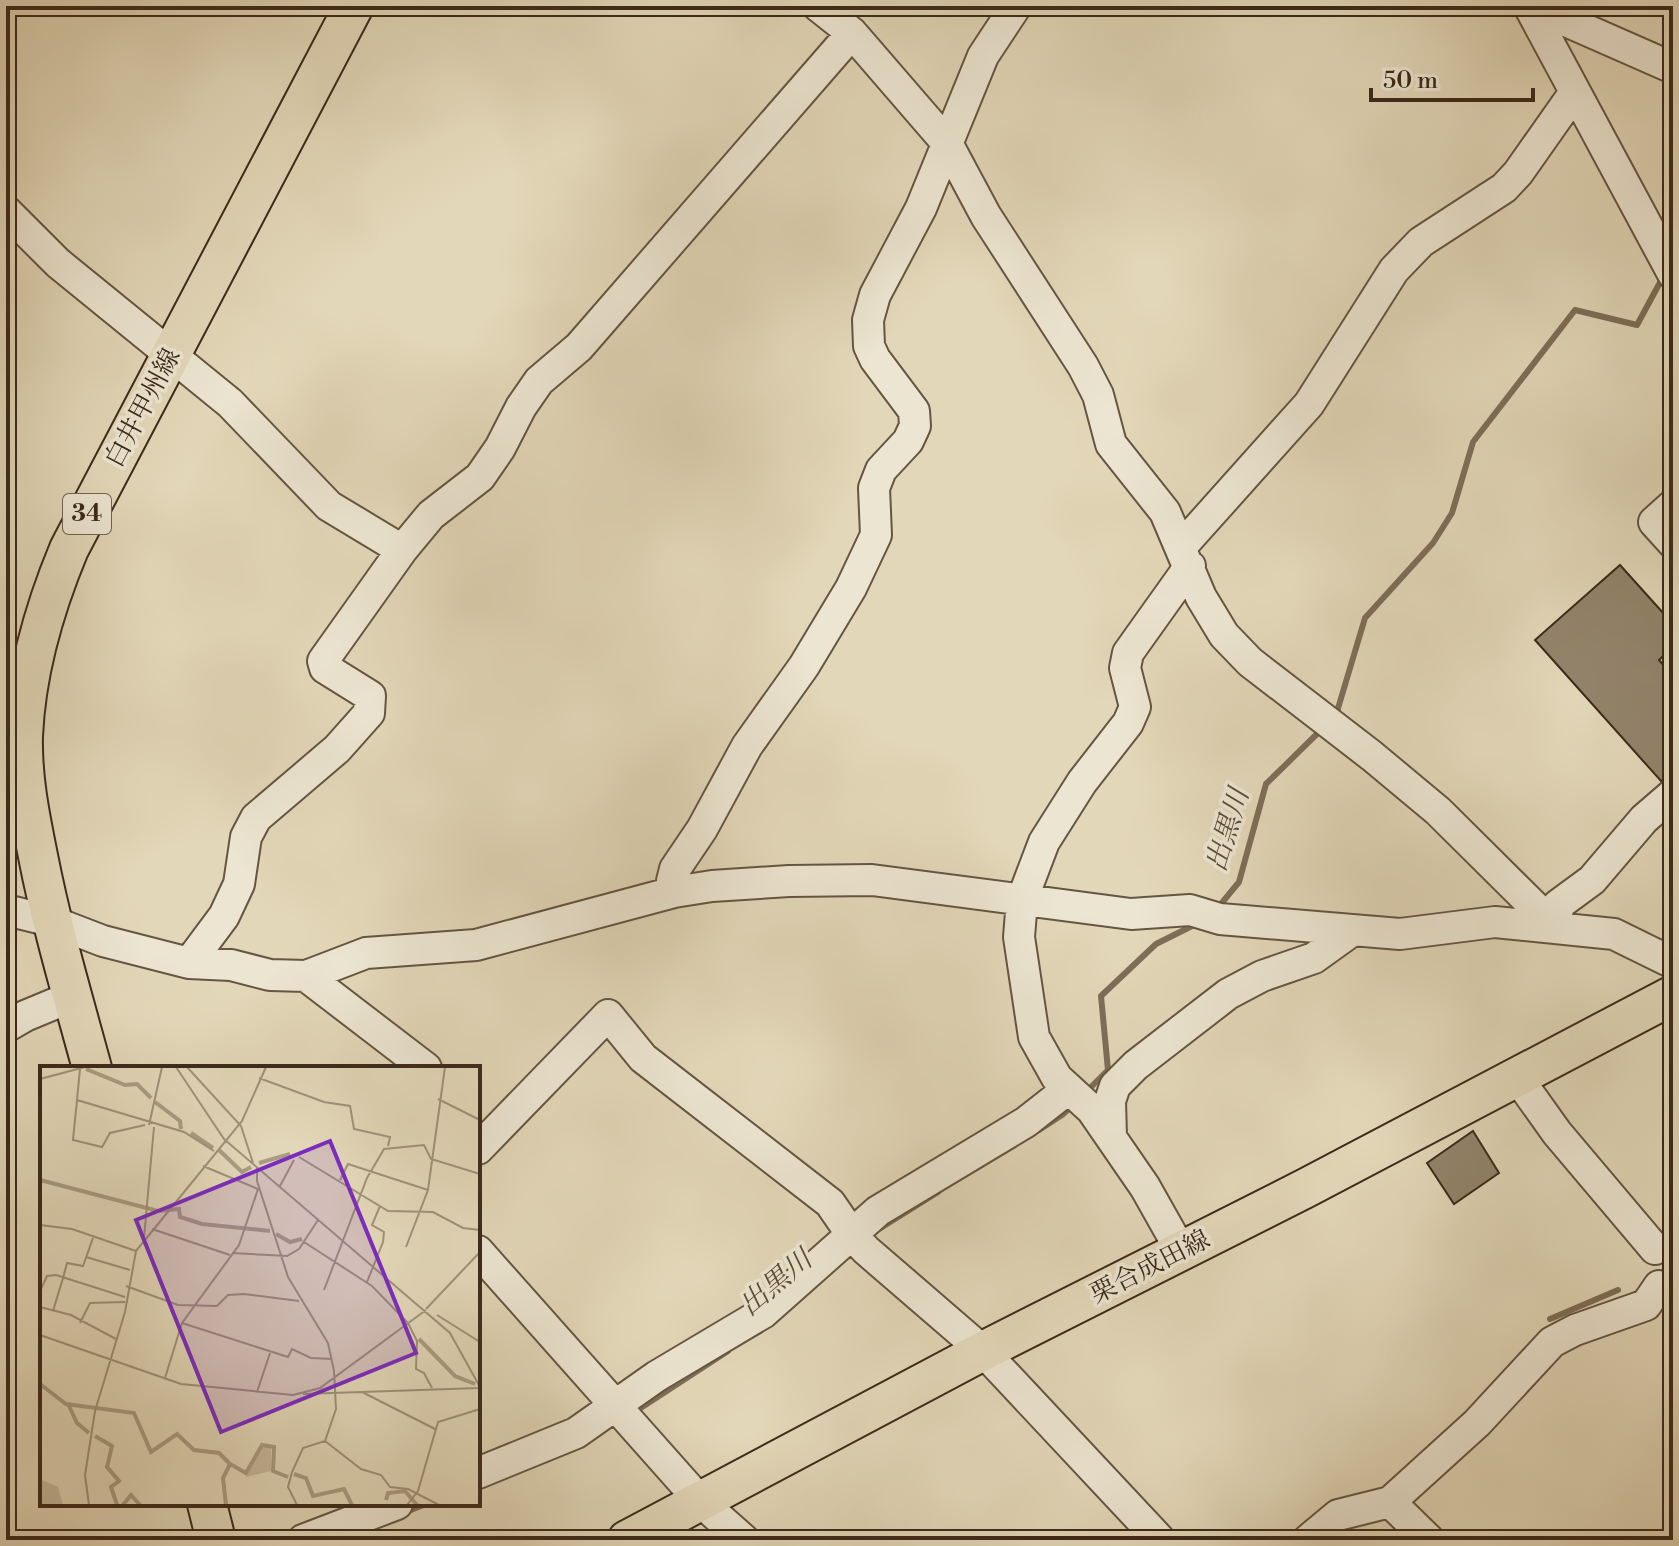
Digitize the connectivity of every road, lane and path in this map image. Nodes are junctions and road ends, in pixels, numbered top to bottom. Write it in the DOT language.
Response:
graph roads {
  1 [pos="354,6"];
  2 [pos="818,6"];
  3 [pos="1016,6"];
  4 [pos="1530,6"];
  5 [pos="852,33"];
  6 [pos="1673,68"];
  7 [pos="1575,92"];
  8 [pos="947,143"];
  9 [pos="6,211"];
  10 [pos="1667,263"];
  11 [pos="172,354"];
  12 [pos="1673,505"];
  13 [pos="1673,543"];
  14 [pos="402,550"];
  15 [pos="1185,556"];
  16 [pos="32,664"];
  17 [pos="6,700"];
  18 [pos="1673,794"];
  19 [pos="674,892"];
  20 [pos="1022,900"];
  21 [pos="6,910"];
  22 [pos="51,921"];
  23 [pos="1556,928"];
  24 [pos="1353,930"];
  25 [pos="189,963"];
  26 [pos="1673,963"];
  27 [pos="306,976"];
  28 [pos="1673,995"];
  29 [pos="73,996"];
  30 [pos="6,1027"];
  31 [pos="91,1066"];
  32 [pos="423,1066"];
  33 [pos="1517,1077"];
  34 [pos="1079,1099"];
  35 [pos="1111,1137"];
  36 [pos="480,1147"];
  37 [pos="859,1242"];
  38 [pos="1664,1245"];
  39 [pos="1181,1251"];
  40 [pos="480,1253"];
  41 [pos="1666,1288"];
  42 [pos="983,1351"];
  43 [pos="626,1417"];
  44 [pos="480,1472"];
  45 [pos="701,1502"];
  46 [pos="1390,1502"];
  47 [pos="208,1506"];
  48 [pos="392,1506"];
  49 [pos="216,1540"];
  50 [pos="303,1540"];
  51 [pos="627,1540"];
  52 [pos="744,1540"];
  53 [pos="1160,1540"];
  54 [pos="1308,1540"];
  55 [pos="1429,1540"];
  1 -- 11 [label="main road, 白井甲州線 / 34"];
  2 -- 5 [label="street"];
  3 -- 8 [label="street"];
  4 -- 6 [label="street"];
  4 -- 7 [label="street"];
  5 -- 8 [label="street"];
  5 -- 14 [label="street"];
  7 -- 10 [label="street"];
  7 -- 15 [label="street"];
  8 -- 15 [label="street"];
  8 -- 19 [label="street"];
  9 -- 11 [label="street"];
  11 -- 14 [label="street"];
  11 -- 16 [label="main road, 白井甲州線 / 34"];
  12 -- 13 [label="street"];
  14 -- 25 [label="street"];
  15 -- 20 [label="street"];
  15 -- 23 [label="street"];
  16 -- 17 [label="street"];
  16 -- 22 [label="main road, 白井甲州線 / 34"];
  18 -- 23 [label="street"];
  19 -- 20 [label="street"];
  19 -- 27 [label="street"];
  20 -- 24 [label="street"];
  20 -- 34 [label="street"];
  21 -- 22 [label="street"];
  22 -- 25 [label="street"];
  22 -- 29 [label="main road, 白井甲州線 / 34"];
  23 -- 24 [label="street"];
  23 -- 26 [label="street"];
  24 -- 35 [label="street"];
  25 -- 27 [label="street"];
  27 -- 32 [label="street"];
  28 -- 33 [label="main road, 栗合成田線"];
  29 -- 30 [label="street"];
  29 -- 31 [label="main road, 白井甲州線 / 34"];
  33 -- 38 [label="street"];
  33 -- 39 [label="main road, 栗合成田線"];
  34 -- 35 [label="street"];
  34 -- 37 [label="street"];
  35 -- 39 [label="street"];
  36 -- 37 [label="street"];
  37 -- 42 [label="street"];
  37 -- 43 [label="street"];
  38 -- 41 [label="street"];
  39 -- 42 [label="main road, 栗合成田線"];
  40 -- 43 [label="street"];
  41 -- 46 [label="street"];
  42 -- 45 [label="main road, 栗合成田線"];
  42 -- 53 [label="street"];
  43 -- 44 [label="street"];
  43 -- 45 [label="street"];
  45 -- 51 [label="main road, 栗合成田線"];
  45 -- 52 [label="street"];
  46 -- 54 [label="street"];
  46 -- 55 [label="street"];
  47 -- 49 [label="main road"];
  48 -- 50 [label="street"];
}
